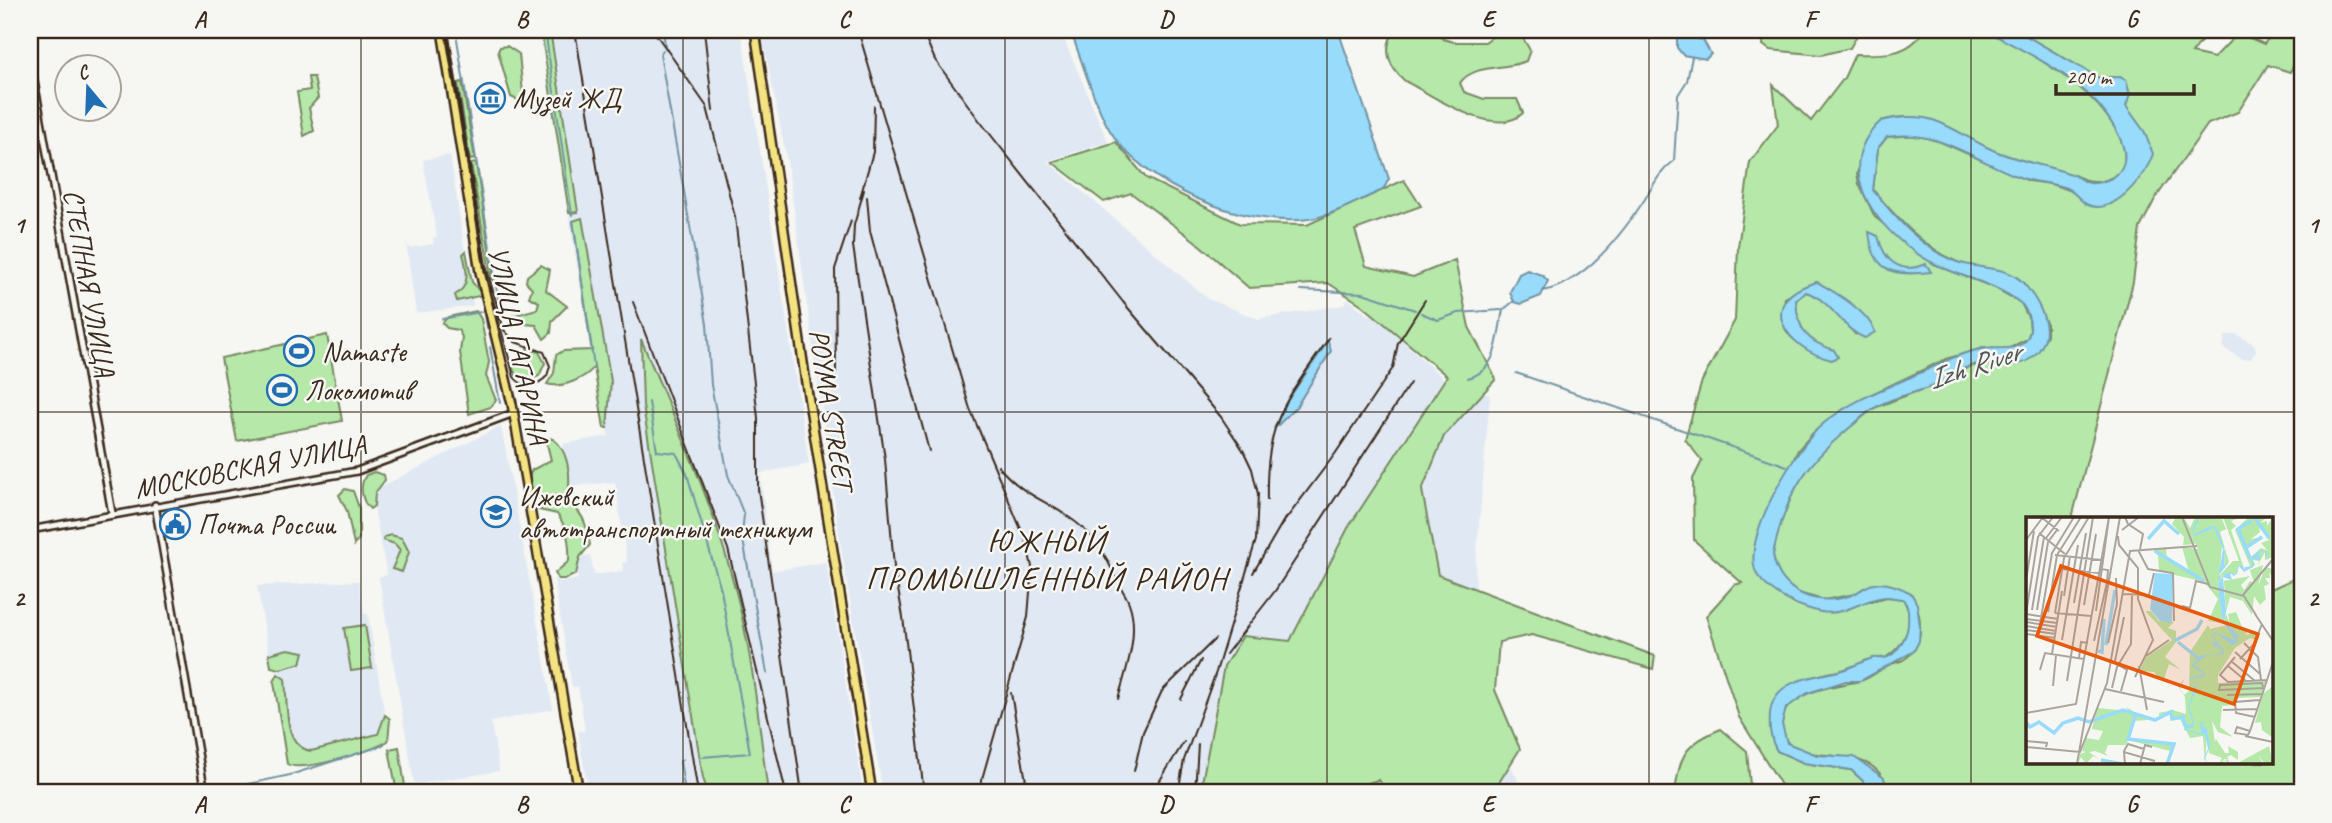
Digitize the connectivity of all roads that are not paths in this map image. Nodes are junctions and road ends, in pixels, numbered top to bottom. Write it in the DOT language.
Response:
graph roads {
  1 [pos="442,30"];
  2 [pos="755,30"];
  3 [pos="30,59"];
  4 [pos="514,413"];
  5 [pos="155,505"];
  6 [pos="112,513"];
  7 [pos="30,530"];
  8 [pos="205,793"];
  9 [pos="579,793"];
  10 [pos="872,793"];
  1 -- 4 [label="main road, УЛИЦА ГАГАРИНА"];
  2 -- 10 [label="main road, POYMA STREET"];
  3 -- 6 [label="street, СТЕПНАЯ УЛИЦА"];
  4 -- 5 [label="street, МОСКОВСКАЯ УЛИЦА"];
  4 -- 9 [label="main road, УЛИЦА ГАГАРИНА"];
  5 -- 6 [label="street, МОСКОВСКАЯ УЛИЦА"];
  5 -- 8 [label="street"];
  6 -- 7 [label="street, МОСКОВСКАЯ УЛИЦА"];
}
